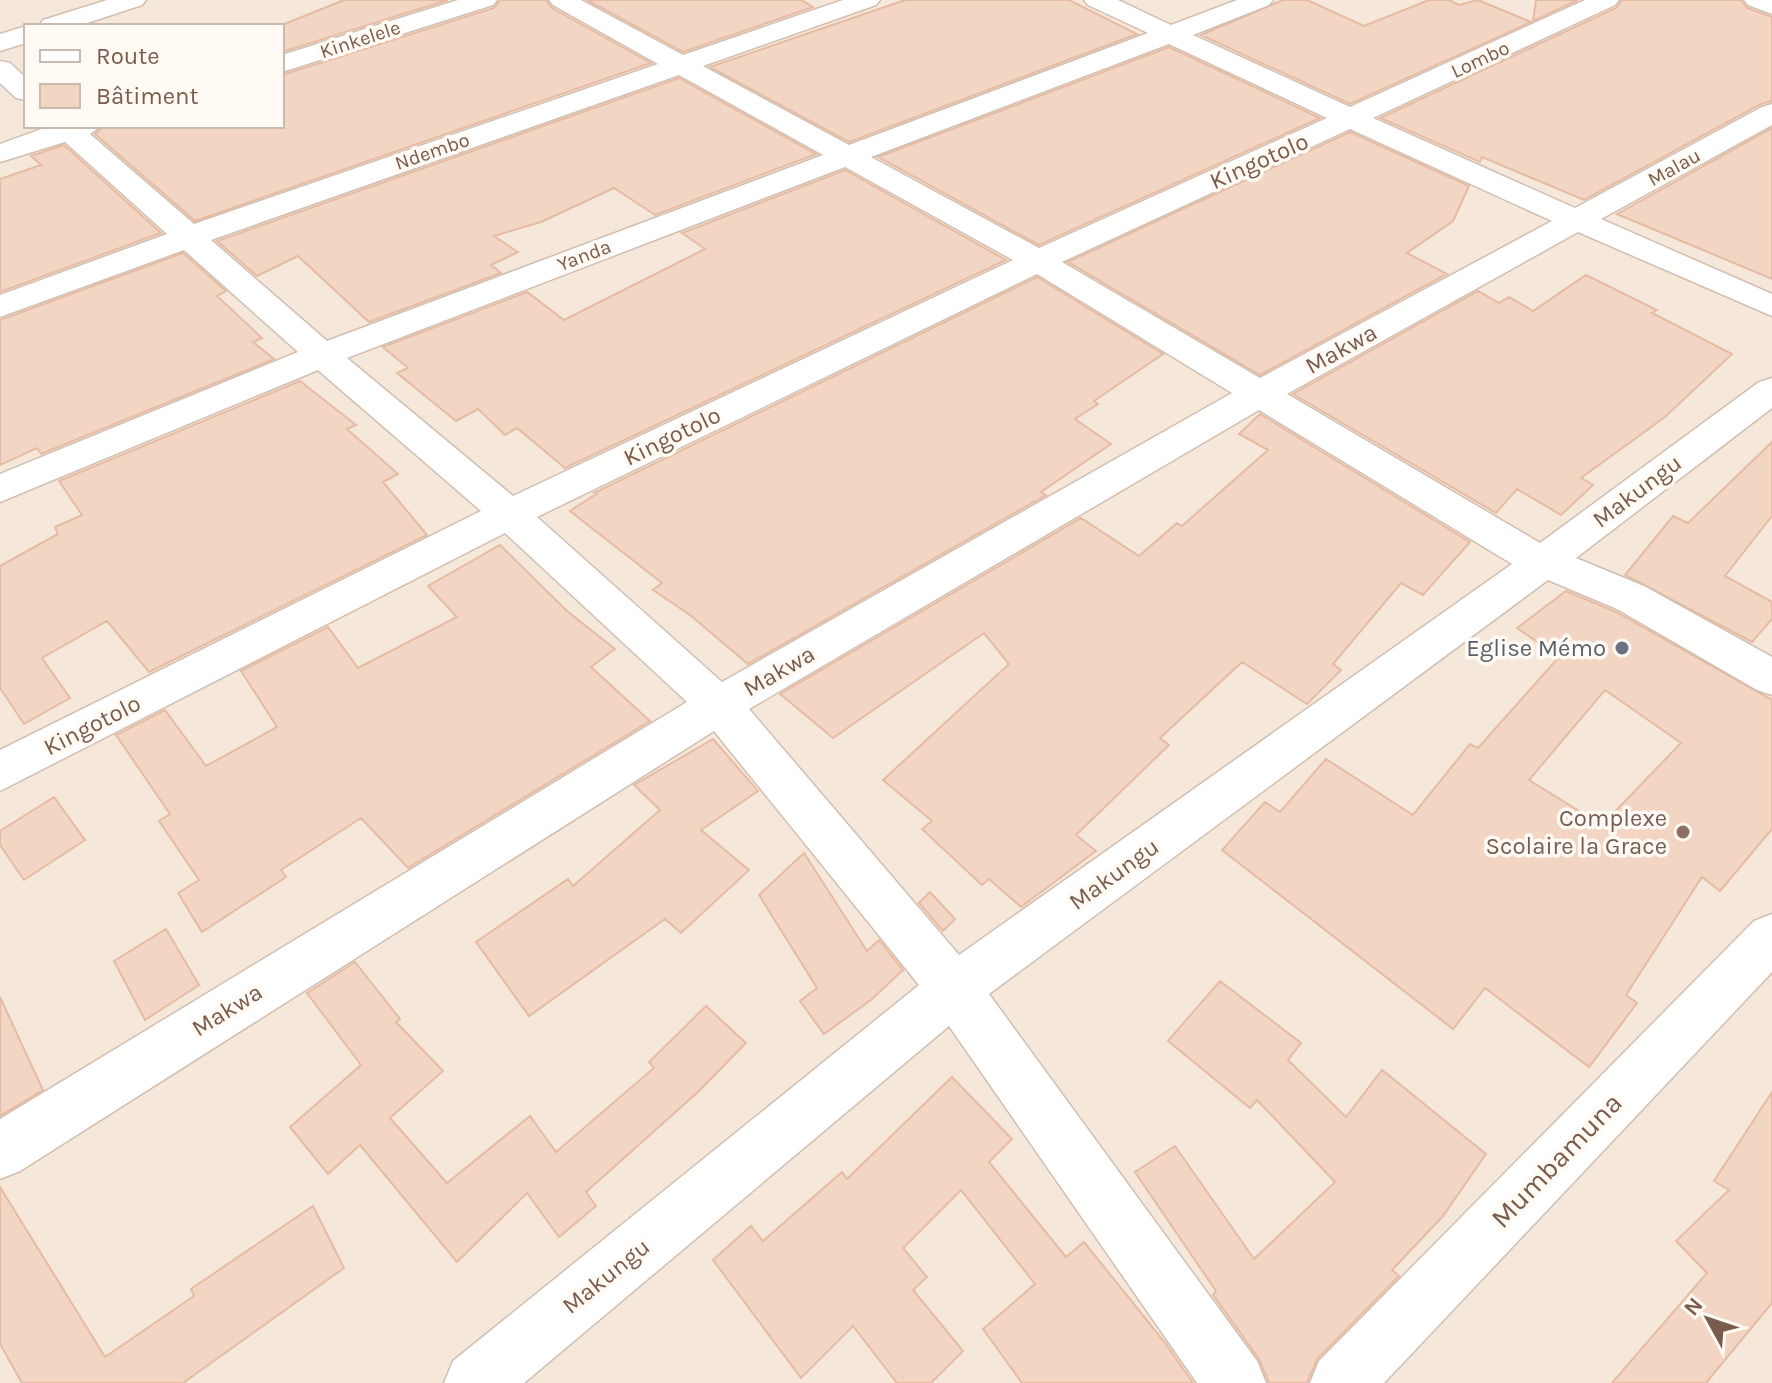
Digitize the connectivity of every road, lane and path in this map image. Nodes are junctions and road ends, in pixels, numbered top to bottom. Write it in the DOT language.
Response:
graph roads {
  1 [pos="133,0"];
  2 [pos="484,0"];
  3 [pos="562,0"];
  4 [pos="867,0"];
  5 [pos="1097,0"];
  6 [pos="1260,0"];
  7 [pos="1606,0"];
  8 [pos="1757,0"];
  9 [pos="1772,6"];
  10 [pos="58,24"];
  11 [pos="24,35"];
  12 [pos="1173,35"];
  13 [pos="0,43"];
  14 [pos="284,63"];
  15 [pos="677,65"];
  16 [pos="0,69"];
  17 [pos="24,90"];
  18 [pos="1772,113"];
  19 [pos="1353,118"];
  20 [pos="74,128"];
  21 [pos="0,153"];
  22 [pos="842,156"];
  23 [pos="1576,221"];
  24 [pos="191,236"];
  25 [pos="1038,261"];
  26 [pos="1772,306"];
  27 [pos="0,307"];
  28 [pos="322,355"];
  29 [pos="1772,390"];
  30 [pos="1257,395"];
  31 [pos="0,489"];
  32 [pos="509,514"];
  33 [pos="1542,563"];
  34 [pos="1772,678"];
  35 [pos="719,705"];
  36 [pos="0,772"];
  37 [pos="1772,937"];
  38 [pos="954,989"];
  39 [pos="0,1151"];
  40 [pos="475,1383"];
  41 [pos="1235,1383"];
  42 [pos="1341,1383"];
  1 -- 10 [label="street"];
  2 -- 14 [label="street, Kinkelele"];
  3 -- 15 [label="street"];
  4 -- 15 [label="street, Ndembo"];
  5 -- 12 [label="street"];
  6 -- 12 [label="street, Yanda"];
  7 -- 19 [label="street, Lombo"];
  8 -- 9 [label="street"];
  11 -- 13 [label="street"];
  12 -- 19 [label="street"];
  12 -- 22 [label="street, Yanda"];
  15 -- 22 [label="street"];
  15 -- 24 [label="street, Ndembo"];
  16 -- 17 [label="street"];
  18 -- 23 [label="street, Malau"];
  19 -- 23 [label="street"];
  19 -- 25 [label="street, Kingotolo"];
  20 -- 21 [label="street"];
  20 -- 24 [label="street"];
  22 -- 25 [label="street"];
  22 -- 28 [label="street, Yanda"];
  23 -- 26 [label="street"];
  23 -- 30 [label="street, Makwa"];
  24 -- 27 [label="street, Ndembo"];
  24 -- 28 [label="street"];
  25 -- 30 [label="street"];
  25 -- 32 [label="street, Kingotolo"];
  28 -- 31 [label="street, Yanda"];
  28 -- 32 [label="street"];
  29 -- 33 [label="street, Makungu"];
  30 -- 33 [label="street"];
  30 -- 35 [label="street, Makwa"];
  32 -- 35 [label="street"];
  32 -- 36 [label="street, Kingotolo"];
  33 -- 34 [label="street"];
  33 -- 38 [label="street, Makungu"];
  35 -- 38 [label="street"];
  35 -- 39 [label="street, Makwa"];
  37 -- 42 [label="street, Mumbamuna"];
  38 -- 40 [label="street, Makungu"];
  38 -- 41 [label="street"];
}
